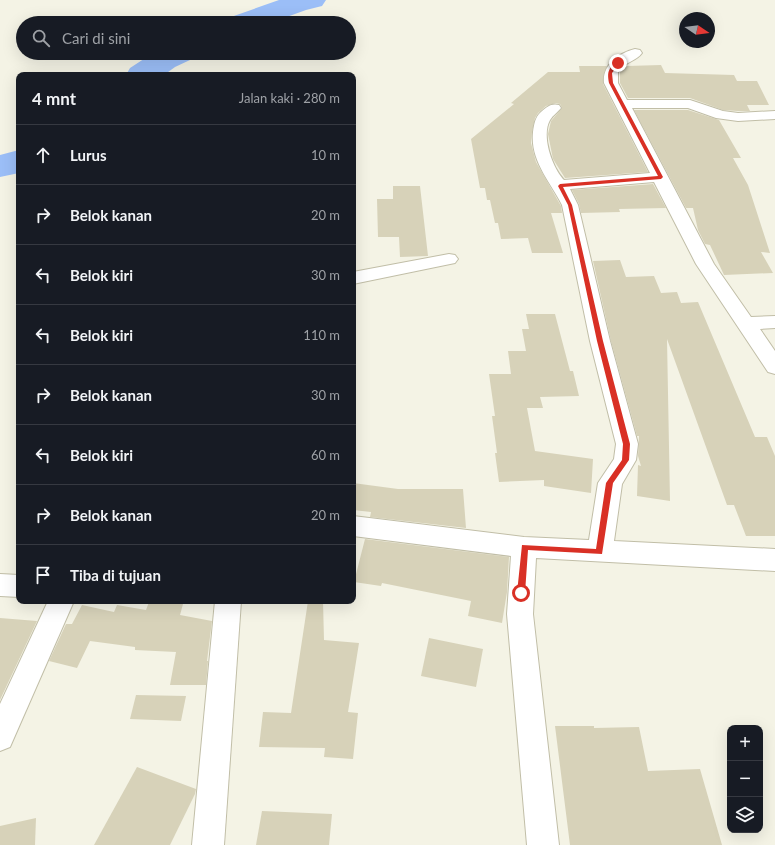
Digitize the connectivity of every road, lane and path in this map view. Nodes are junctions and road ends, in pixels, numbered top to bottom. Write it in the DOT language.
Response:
graph roads {
  1 [pos="635,52"];
  2 [pos="623,104"];
  3 [pos="554,108"];
  4 [pos="775,116"];
  5 [pos="661,177"];
  6 [pos="560,186"];
  7 [pos="449,259"];
  8 [pos="356,277"];
  9 [pos="775,322"];
  10 [pos="745,324"];
  11 [pos="775,367"];
  12 [pos="356,526"];
  13 [pos="524,547"];
  14 [pos="600,552"];
  15 [pos="775,560"];
  16 [pos="0,585"];
  17 [pos="16,586"];
  18 [pos="60,604"];
  19 [pos="228,604"];
  20 [pos="0,737"];
  21 [pos="208,845"];
  22 [pos="543,845"];
  1 -- 2 [label="street"];
  2 -- 4 [label="street"];
  2 -- 5 [label="street"];
  3 -- 6 [label="street"];
  5 -- 6 [label="street"];
  5 -- 10 [label="street"];
  6 -- 14 [label="street"];
  7 -- 8 [label="street"];
  9 -- 10 [label="street"];
  10 -- 11 [label="street"];
  12 -- 13 [label="street"];
  13 -- 14 [label="street"];
  13 -- 22 [label="street"];
  14 -- 15 [label="street"];
  16 -- 17 [label="street"];
  18 -- 20 [label="street"];
  19 -- 21 [label="street"];
}
